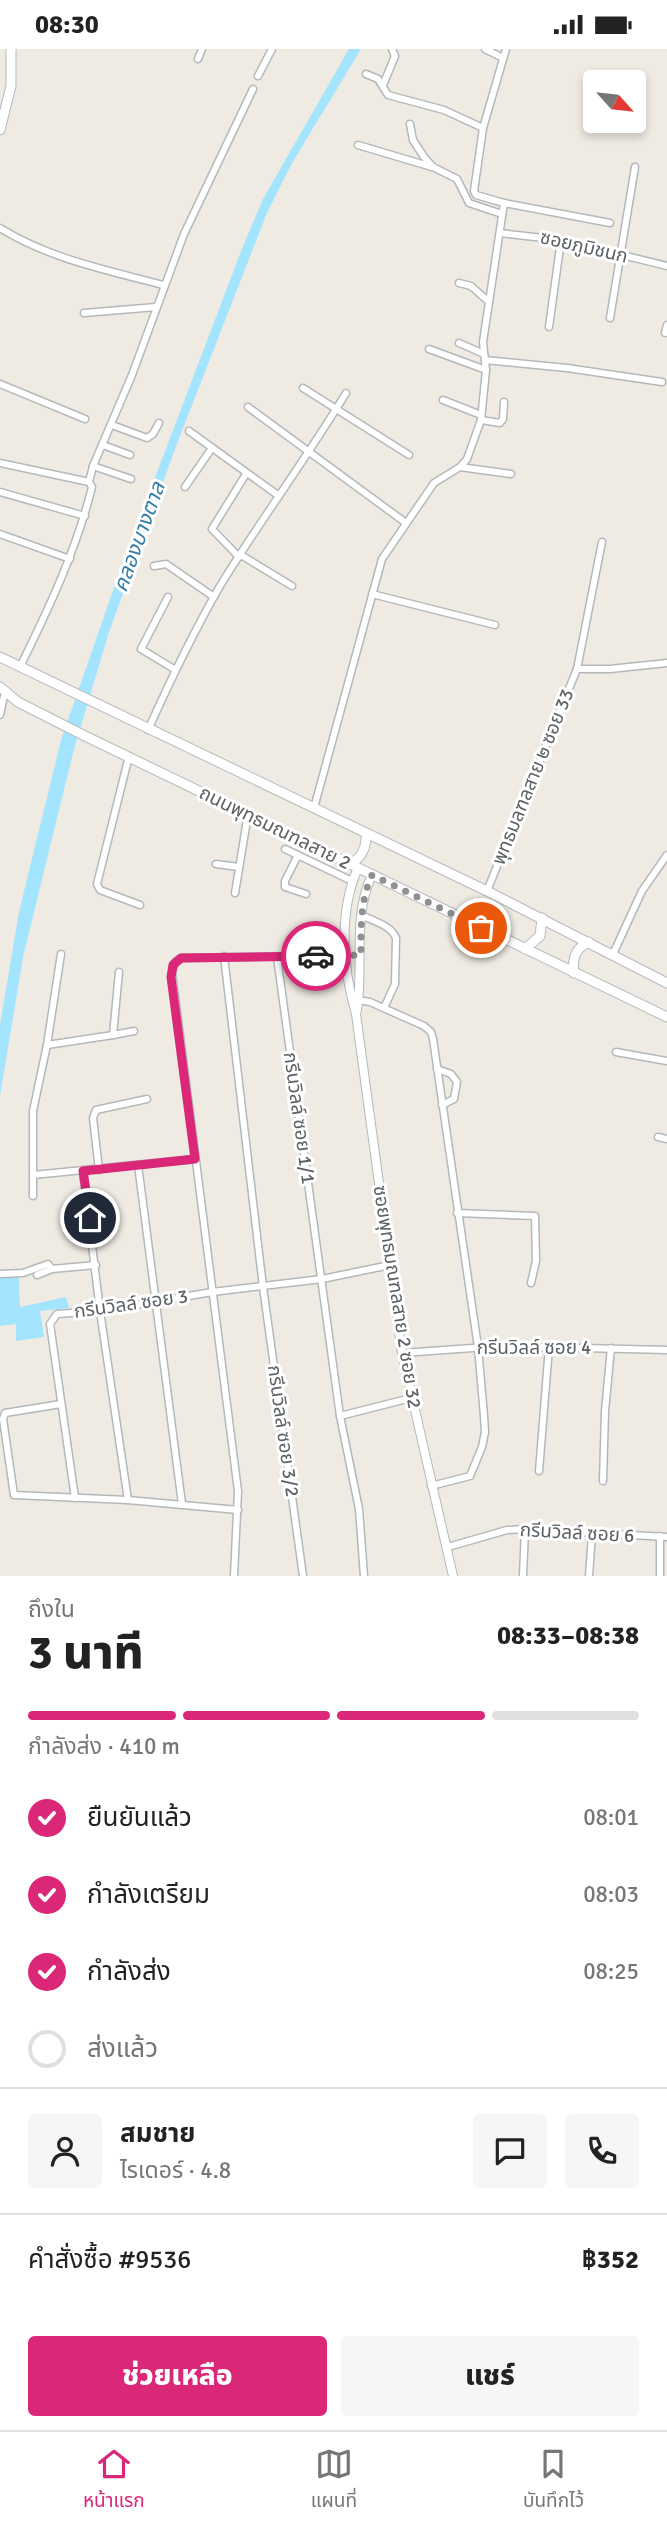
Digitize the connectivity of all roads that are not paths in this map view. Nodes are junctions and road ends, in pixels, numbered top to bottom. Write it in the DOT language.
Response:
graph roads {
  1 [pos="11,49"];
  2 [pos="202,49"];
  3 [pos="272,49"];
  4 [pos="392,49"];
  5 [pos="485,49"];
  6 [pos="506,49"];
  7 [pos="503,58"];
  8 [pos="198,59"];
  9 [pos="366,74"];
  10 [pos="258,76"];
  11 [pos="383,85"];
  12 [pos="253,89"];
  13 [pos="410,124"];
  14 [pos="484,128"];
  15 [pos="0,130"];
  16 [pos="358,145"];
  17 [pos="635,166"];
  18 [pos="433,167"];
  19 [pos="504,203"];
  20 [pos="502,214"];
  21 [pos="610,223"];
  22 [pos="0,228"];
  23 [pos="500,233"];
  24 [pos="561,240"];
  25 [pos="621,255"];
  26 [pos="667,266"];
  27 [pos="459,283"];
  28 [pos="163,285"];
  29 [pos="489,302"];
  30 [pos="156,307"];
  31 [pos="84,313"];
  32 [pos="610,318"];
  33 [pos="667,325"];
  34 [pos="549,327"];
  35 [pos="665,333"];
  36 [pos="459,343"];
  37 [pos="429,349"];
  38 [pos="485,357"];
  39 [pos="486,370"];
  40 [pos="662,382"];
  41 [pos="0,384"];
  42 [pos="303,388"];
  43 [pos="346,393"];
  44 [pos="443,400"];
  45 [pos="504,403"];
  46 [pos="248,407"];
  47 [pos="337,409"];
  48 [pos="481,418"];
  49 [pos="85,419"];
  50 [pos="159,423"];
  51 [pos="112,425"];
  52 [pos="189,431"];
  53 [pos="103,445"];
  54 [pos="212,449"];
  55 [pos="310,453"];
  56 [pos="130,455"];
  57 [pos="410,455"];
  58 [pos="0,463"];
  59 [pos="93,466"];
  60 [pos="460,467"];
  61 [pos="246,474"];
  62 [pos="511,474"];
  63 [pos="131,479"];
  64 [pos="89,482"];
  65 [pos="185,487"];
  66 [pos="0,492"];
  67 [pos="279,496"];
  68 [pos="85,516"];
  69 [pos="406,523"];
  70 [pos="0,534"];
  71 [pos="602,542"];
  72 [pos="240,556"];
  73 [pos="70,559"];
  74 [pos="154,566"];
  75 [pos="292,586"];
  76 [pos="372,594"];
  77 [pos="168,597"];
  78 [pos="214,597"];
  79 [pos="495,625"];
  80 [pos="0,657"];
  81 [pos="667,663"];
  82 [pos="20,667"];
  83 [pos="578,669"];
  84 [pos="174,670"];
  85 [pos="1,692"];
  86 [pos="0,715"];
  87 [pos="148,730"];
  88 [pos="129,756"];
  89 [pos="314,808"];
  90 [pos="248,814"];
  91 [pos="366,833"];
  92 [pos="285,849"];
  93 [pos="298,855"];
  94 [pos="667,855"];
  95 [pos="216,864"];
  96 [pos="354,866"];
  97 [pos="239,867"];
  98 [pos="372,875"];
  99 [pos="352,881"];
  100 [pos="487,891"];
  101 [pos="235,893"];
  102 [pos="306,894"];
  103 [pos="140,905"];
  104 [pos="361,915"];
  105 [pos="542,918"];
  106 [pos="589,942"];
  107 [pos="525,949"];
  108 [pos="61,954"];
  109 [pos="613,954"];
  110 [pos="346,955"];
  111 [pos="361,955"];
  112 [pos="224,957"];
  113 [pos="277,957"];
  114 [pos="119,972"];
  115 [pos="574,973"];
  116 [pos="666,981"];
  117 [pos="358,1000"];
  118 [pos="384,1008"];
  119 [pos="356,1014"];
  120 [pos="667,1017"];
  121 [pos="134,1031"];
  122 [pos="113,1035"];
  123 [pos="47,1045"];
  124 [pos="616,1052"];
  125 [pos="667,1061"];
  126 [pos="437,1069"];
  127 [pos="147,1099"];
  128 [pos="442,1105"];
  129 [pos="658,1137"];
  130 [pos="667,1139"];
  131 [pos="195,1159"];
  132 [pos="138,1165"];
  133 [pos="99,1170"];
  134 [pos="83,1171"];
  135 [pos="33,1175"];
  136 [pos="33,1196"];
  137 [pos="457,1213"];
  138 [pos="96,1265"];
  139 [pos="390,1265"];
  140 [pos="52,1269"];
  141 [pos="0,1273"];
  142 [pos="37,1275"];
  143 [pos="322,1279"];
  144 [pos="531,1283"];
  145 [pos="263,1287"];
  146 [pos="212,1292"];
  147 [pos="155,1303"];
  148 [pos="100,1311"];
  149 [pos="478,1347"];
  150 [pos="549,1347"];
  151 [pos="611,1348"];
  152 [pos="667,1350"];
  153 [pos="402,1353"];
  154 [pos="411,1398"];
  155 [pos="61,1405"];
  156 [pos="340,1416"];
  157 [pos="3,1440"];
  158 [pos="539,1471"];
  159 [pos="603,1481"];
  160 [pos="431,1486"];
  161 [pos="75,1499"];
  162 [pos="128,1500"];
  163 [pos="183,1504"];
  164 [pos="239,1510"];
  165 [pos="525,1529"];
  166 [pos="592,1534"];
  167 [pos="664,1537"];
  168 [pos="448,1547"];
  169 [pos="234,1576"];
  170 [pos="303,1576"];
  171 [pos="364,1576"];
  172 [pos="453,1576"];
  173 [pos="523,1576"];
  174 [pos="589,1576"];
  175 [pos="660,1576"];
  1 -- 15 [label="main road"];
  2 -- 8 [label="street"];
  3 -- 10 [label="street"];
  4 -- 11 [label="street"];
  5 -- 7 [label="street"];
  6 -- 7 [label="street"];
  7 -- 14 [label="street"];
  9 -- 11 [label="street"];
  11 -- 14 [label="street"];
  12 -- 28 [label="street"];
  13 -- 18 [label="street"];
  14 -- 19 [label="street"];
  16 -- 18 [label="street"];
  17 -- 25 [label="street"];
  18 -- 20 [label="street"];
  19 -- 20 [label="street"];
  19 -- 21 [label="street"];
  20 -- 23 [label="street"];
  22 -- 28 [label="street"];
  23 -- 24 [label="street, ซอยภูมิชนก"];
  23 -- 29 [label="street"];
  24 -- 25 [label="street, ซอยภูมิชนก"];
  24 -- 34 [label="street"];
  25 -- 26 [label="street, ซอยภูมิชนก"];
  25 -- 32 [label="street"];
  27 -- 29 [label="street"];
  28 -- 30 [label="street"];
  29 -- 38 [label="street"];
  30 -- 31 [label="street"];
  30 -- 51 [label="street"];
  33 -- 35 [label="street"];
  36 -- 38 [label="street"];
  37 -- 39 [label="street"];
  38 -- 39 [label="street"];
  38 -- 40 [label="street"];
  39 -- 48 [label="street"];
  41 -- 49 [label="street"];
  42 -- 47 [label="street"];
  43 -- 47 [label="street"];
  44 -- 48 [label="street"];
  45 -- 48 [label="street"];
  46 -- 55 [label="street"];
  47 -- 55 [label="street"];
  47 -- 57 [label="street"];
  48 -- 60 [label="street"];
  50 -- 51 [label="street"];
  51 -- 53 [label="street"];
  52 -- 54 [label="street"];
  53 -- 56 [label="street"];
  53 -- 59 [label="street"];
  54 -- 61 [label="street"];
  54 -- 65 [label="street"];
  55 -- 67 [label="street"];
  55 -- 69 [label="street"];
  58 -- 64 [label="street"];
  59 -- 63 [label="street"];
  59 -- 64 [label="street"];
  60 -- 62 [label="street"];
  60 -- 69 [label="street"];
  61 -- 67 [label="street"];
  61 -- 72 [label="street"];
  64 -- 68 [label="street"];
  66 -- 68 [label="street"];
  67 -- 72 [label="street"];
  68 -- 73 [label="street"];
  69 -- 76 [label="street"];
  70 -- 73 [label="street"];
  71 -- 83 [label="street"];
  72 -- 75 [label="street"];
  72 -- 78 [label="street"];
  73 -- 82 [label="street"];
  74 -- 78 [label="street"];
  76 -- 79 [label="street"];
  76 -- 89 [label="street"];
  77 -- 84 [label="street"];
  78 -- 84 [label="street"];
  80 -- 82 [label="main road, ถนนพุทธมณฑลสาย 2"];
  81 -- 83 [label="street, พุทธมลฑลสาย ๒ ซอย 33"];
  82 -- 87 [label="main road, ถนนพุทธมณฑลสาย 2"];
  83 -- 100 [label="street, พุทธมลฑลสาย ๒ ซอย 33"];
  84 -- 87 [label="street"];
  85 -- 86 [label="street"];
  85 -- 88 [label="main road, ถนนพุทธมณฑลสาย 2"];
  87 -- 89 [label="main road, ถนนพุทธมณฑลสาย 2"];
  88 -- 90 [label="main road, ถนนพุทธมณฑลสาย 2"];
  88 -- 103 [label="street"];
  89 -- 91 [label="main road, ถนนพุทธมณฑลสาย 2"];
  90 -- 96 [label="main road, ถนนพุทธมณฑลสาย 2"];
  90 -- 97 [label="street"];
  91 -- 96 [label="main road"];
  91 -- 100 [label="main road, ถนนพุทธมณฑลสาย 2"];
  92 -- 93 [label="street"];
  93 -- 99 [label="street"];
  93 -- 102 [label="street"];
  94 -- 109 [label="street"];
  95 -- 97 [label="street"];
  96 -- 98 [label="main road, ถนนพุทธมณฑลสาย 2"];
  96 -- 99 [label="street, ซอยพุทธมณฑลสาย 2 ซอย 32"];
  97 -- 101 [label="street"];
  98 -- 104 [label="street, ซอยพุทธมณฑลสาย 2 ซอย 32"];
  98 -- 107 [label="main road, ถนนพุทธมณฑลสาย 2"];
  99 -- 110 [label="street, ซอยพุทธมณฑลสาย 2 ซอย 32"];
  100 -- 105 [label="main road, ถนนพุทธมณฑลสาย 2"];
  104 -- 111 [label="street, ซอยพุทธมณฑลสาย 2 ซอย 32"];
  104 -- 118 [label="street"];
  105 -- 106 [label="main road, ถนนพุทธมณฑลสาย 2"];
  105 -- 107 [label="main road"];
  106 -- 109 [label="main road, ถนนพุทธมณฑลสาย 2"];
  106 -- 115 [label="main road"];
  107 -- 115 [label="main road, ถนนพุทธมณฑลสาย 2"];
  108 -- 123 [label="street"];
  109 -- 116 [label="main road, ถนนพุทธมณฑลสาย 2"];
  110 -- 111 [label="street"];
  110 -- 113 [label="street"];
  110 -- 119 [label="street, ซอยพุทธมณฑลสาย 2 ซอย 32"];
  111 -- 117 [label="street, ซอยพุทธมณฑลสาย 2 ซอย 32"];
  112 -- 113 [label="street"];
  112 -- 131 [label="street"];
  112 -- 145 [label="street, กรีนวิลล์ ซอย 3/2"];
  113 -- 143 [label="street, กรีนวิลล์ ซอย 1/1"];
  114 -- 122 [label="street"];
  115 -- 120 [label="main road, ถนนพุทธมณฑลสาย 2"];
  117 -- 118 [label="street"];
  117 -- 119 [label="street, ซอยพุทธมณฑลสาย 2 ซอย 32"];
  118 -- 126 [label="street"];
  119 -- 139 [label="street, ซอยพุทธมณฑลสาย 2 ซอย 32"];
  121 -- 122 [label="street"];
  122 -- 123 [label="street"];
  123 -- 135 [label="street"];
  124 -- 125 [label="street"];
  126 -- 128 [label="street"];
  126 -- 128 [label="street"];
  127 -- 133 [label="street"];
  128 -- 137 [label="street"];
  129 -- 130 [label="street"];
  131 -- 132 [label="street"];
  131 -- 146 [label="street"];
  132 -- 133 [label="street"];
  132 -- 147 [label="street"];
  133 -- 134 [label="street"];
  134 -- 135 [label="street"];
  134 -- 138 [label="street"];
  135 -- 136 [label="street"];
  137 -- 144 [label="street"];
  137 -- 149 [label="street"];
  138 -- 140 [label="street"];
  138 -- 148 [label="street"];
  139 -- 143 [label="street, กรีนวิลล์ ซอย 3"];
  139 -- 153 [label="street, ซอยพุทธมณฑลสาย 2 ซอย 32"];
  140 -- 141 [label="street"];
  140 -- 142 [label="street"];
  143 -- 145 [label="street, กรีนวิลล์ ซอย 3"];
  143 -- 156 [label="street, กรีนวิลล์ ซอย 1/1"];
  145 -- 146 [label="street, กรีนวิลล์ ซอย 3"];
  145 -- 170 [label="street, กรีนวิลล์ ซอย 3/2"];
  146 -- 147 [label="street, กรีนวิลล์ ซอย 3"];
  146 -- 164 [label="street"];
  147 -- 148 [label="street, กรีนวิลล์ ซอย 3"];
  147 -- 163 [label="street"];
  148 -- 155 [label="street, กรีนวิลล์ ซอย 3"];
  148 -- 162 [label="street"];
  149 -- 150 [label="street, กรีนวิลล์ ซอย 4"];
  149 -- 153 [label="street, กรีนวิลล์ ซอย 4"];
  149 -- 160 [label="street"];
  150 -- 151 [label="street, กรีนวิลล์ ซอย 4"];
  150 -- 158 [label="street"];
  151 -- 152 [label="street, กรีนวิลล์ ซอย 4"];
  151 -- 159 [label="street"];
  153 -- 154 [label="street, ซอยพุทธมณฑลสาย 2 ซอย 32"];
  154 -- 156 [label="street"];
  154 -- 160 [label="street, ซอยพุทธมณฑลสาย 2 ซอย 32"];
  155 -- 157 [label="street"];
  155 -- 161 [label="street, กรีนวิลล์ ซอย 3"];
  156 -- 171 [label="street, กรีนวิลล์ ซอย 1/1"];
  157 -- 161 [label="street"];
  160 -- 168 [label="street, ซอยพุทธมณฑลสาย 2 ซอย 32"];
  161 -- 162 [label="street"];
  162 -- 163 [label="street"];
  163 -- 164 [label="street"];
  164 -- 169 [label="street"];
  165 -- 166 [label="street, กรีนวิลล์ ซอย 6"];
  165 -- 168 [label="street, กรีนวิลล์ ซอย 6"];
  165 -- 173 [label="street"];
  166 -- 167 [label="street, กรีนวิลล์ ซอย 6"];
  166 -- 174 [label="street"];
  167 -- 175 [label="street"];
  168 -- 172 [label="street, ซอยพุทธมณฑลสาย 2 ซอย 32"];
}
